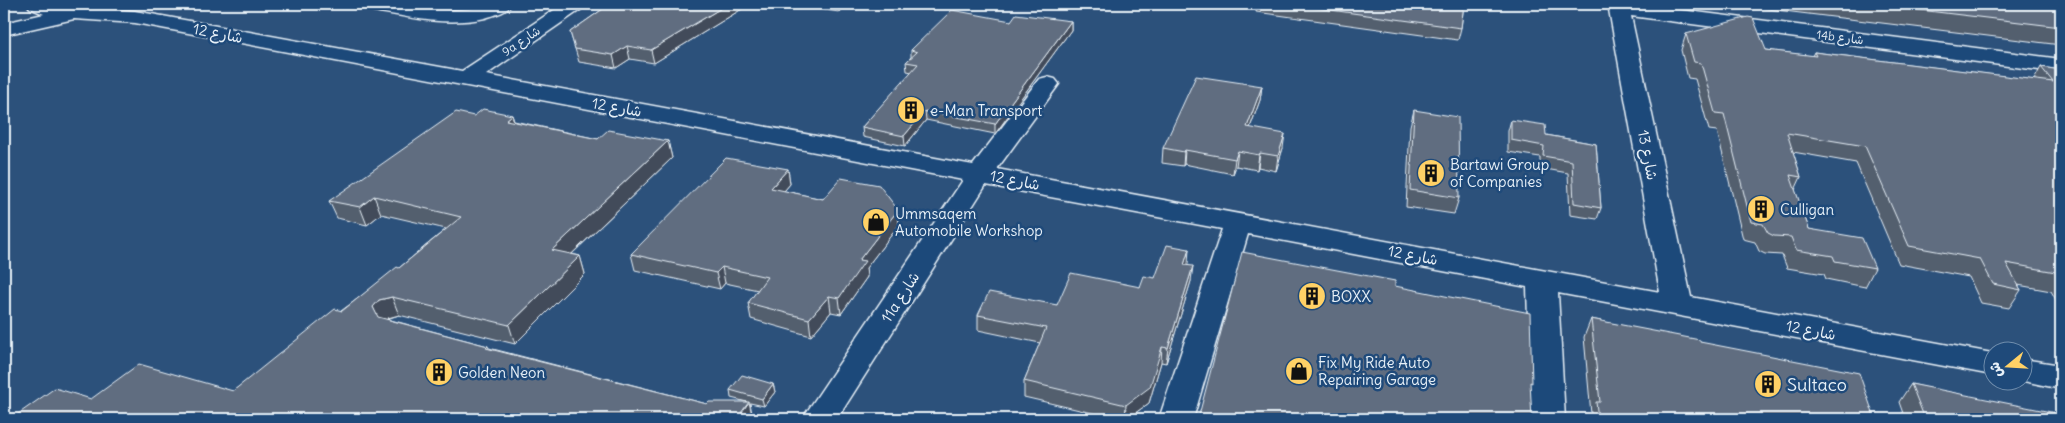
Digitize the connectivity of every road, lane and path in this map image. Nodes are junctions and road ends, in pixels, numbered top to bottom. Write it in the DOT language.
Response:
graph roads {
  1 [pos="37,4"];
  2 [pos="369,4"];
  3 [pos="502,4"];
  4 [pos="576,4"];
  5 [pos="1619,6"];
  6 [pos="89,13"];
  7 [pos="4,17"];
  8 [pos="2061,66"];
  9 [pos="466,79"];
  10 [pos="1047,84"];
  11 [pos="980,174"];
  12 [pos="1238,222"];
  13 [pos="1542,280"];
  14 [pos="1678,306"];
  15 [pos="1982,362"];
  16 [pos="2032,372"];
  17 [pos="2061,377"];
  18 [pos="819,419"];
  19 [pos="1176,419"];
  20 [pos="1548,419"];
  1 -- 6 [label="street, شارع 12"];
  2 -- 3 [label="street"];
  4 -- 9 [label="street, 9a شارع"];
  5 -- 8 [label="street, 14b شارع"];
  5 -- 14 [label="street, شارع 13"];
  6 -- 7 [label="street"];
  6 -- 9 [label="street, شارع 12"];
  9 -- 11 [label="street, شارع 12"];
  10 -- 11 [label="street, 11a شارع"];
  11 -- 12 [label="street, شارع 12"];
  11 -- 18 [label="street, 11a شارع"];
  12 -- 13 [label="street, شارع 12"];
  12 -- 19 [label="street"];
  13 -- 14 [label="street, شارع 12"];
  13 -- 20 [label="street"];
  14 -- 15 [label="street, شارع 12"];
  16 -- 17 [label="street"];
}
